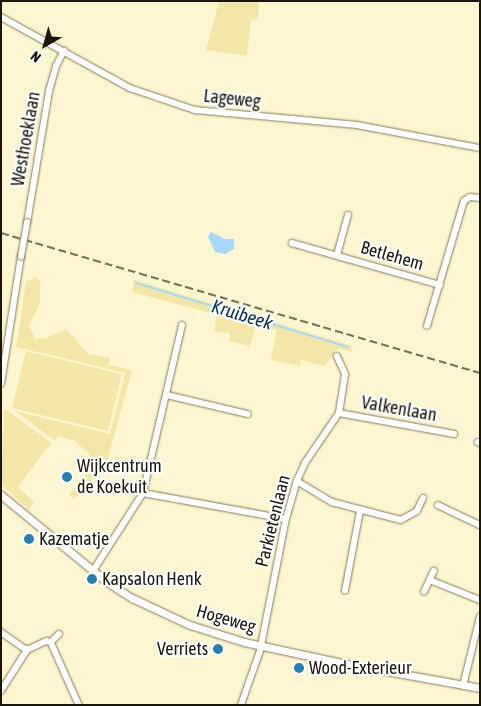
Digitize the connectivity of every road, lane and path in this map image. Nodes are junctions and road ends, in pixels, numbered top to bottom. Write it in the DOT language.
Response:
graph roads {
  1 [pos="1,16"];
  2 [pos="64,51"];
  3 [pos="480,148"];
  4 [pos="480,198"];
  5 [pos="348,215"];
  6 [pos="292,243"];
  7 [pos="337,255"];
  8 [pos="440,285"];
  9 [pos="182,325"];
  10 [pos="427,326"];
  11 [pos="337,356"];
  12 [pos="1,384"];
  13 [pos="167,395"];
  14 [pos="339,413"];
  15 [pos="248,414"];
  16 [pos="454,434"];
  17 [pos="297,481"];
  18 [pos="143,494"];
  19 [pos="1,495"];
  20 [pos="423,498"];
  21 [pos="438,505"];
  22 [pos="360,511"];
  23 [pos="286,519"];
  24 [pos="480,525"];
  25 [pos="93,571"];
  26 [pos="434,572"];
  27 [pos="430,580"];
  28 [pos="345,591"];
  29 [pos="424,592"];
  30 [pos="480,600"];
  31 [pos="480,617"];
  32 [pos="1,632"];
  33 [pos="59,634"];
  34 [pos="51,642"];
  35 [pos="259,645"];
  36 [pos="28,650"];
  37 [pos="463,686"];
  38 [pos="480,688"];
  39 [pos="1,691"];
  40 [pos="79,705"];
  41 [pos="241,705"];
  1 -- 2 [label="street, Lageweg"];
  2 -- 3 [label="street, Lageweg"];
  2 -- 12 [label="street, Westhoeklaan, bridge"];
  4 -- 8 [label="street, Betlehem"];
  5 -- 7 [label="street, Betlehem"];
  6 -- 7 [label="street, Betlehem"];
  7 -- 8 [label="street, Betlehem"];
  8 -- 10 [label="street, Betlehem"];
  9 -- 13 [label="street"];
  11 -- 14 [label="street, Parkietenlaan"];
  13 -- 15 [label="street"];
  13 -- 18 [label="street"];
  14 -- 16 [label="street, Valkenlaan"];
  14 -- 17 [label="street, Parkietenlaan"];
  17 -- 22 [label="street"];
  17 -- 23 [label="street, Parkietenlaan"];
  18 -- 23 [label="street"];
  18 -- 25 [label="street"];
  19 -- 25 [label="street, Hogeweg"];
  20 -- 22 [label="street"];
  21 -- 24 [label="street"];
  22 -- 28 [label="street"];
  23 -- 35 [label="street, Parkietenlaan"];
  25 -- 35 [label="street, Hogeweg"];
  26 -- 27 [label="street"];
  27 -- 29 [label="street"];
  27 -- 30 [label="street"];
  31 -- 37 [label="street"];
  32 -- 36 [label="street"];
  33 -- 34 [label="street"];
  34 -- 36 [label="street"];
  34 -- 40 [label="street"];
  35 -- 37 [label="street, Hogeweg"];
  35 -- 41 [label="street, Parkietenlaan"];
  36 -- 39 [label="street"];
  37 -- 38 [label="street, Hogeweg"];
}
